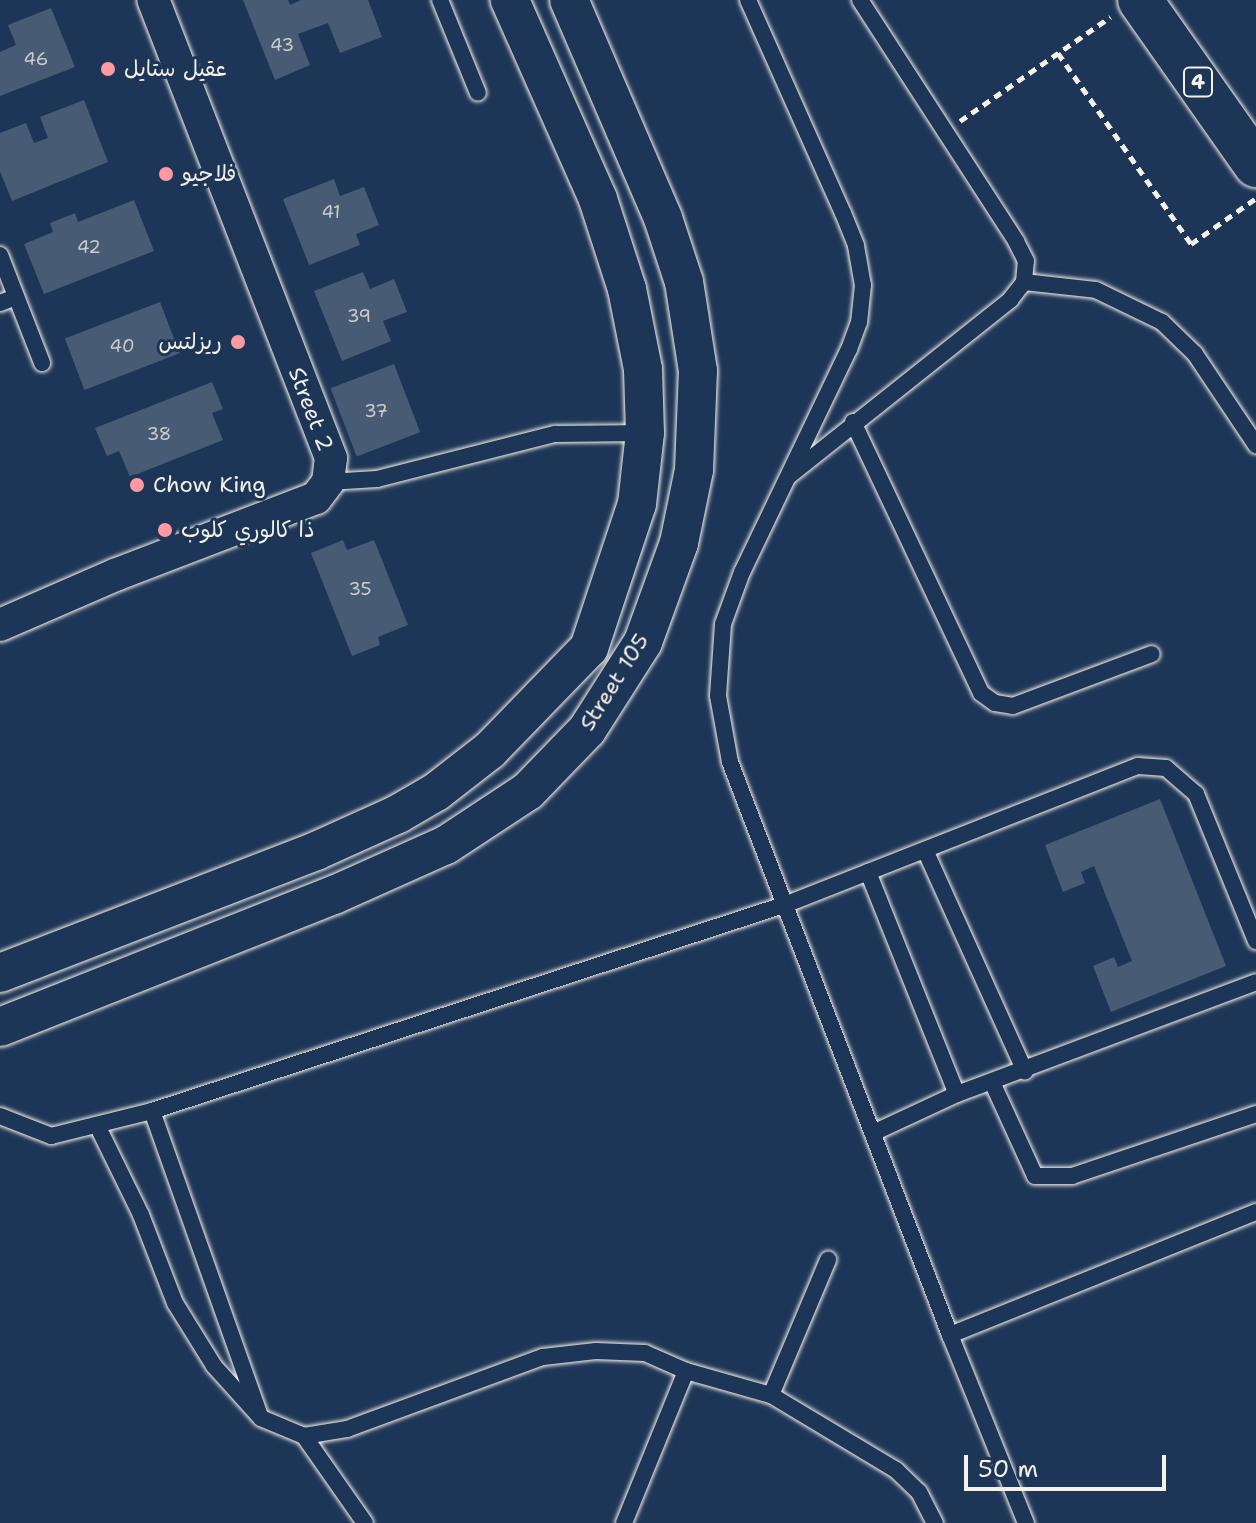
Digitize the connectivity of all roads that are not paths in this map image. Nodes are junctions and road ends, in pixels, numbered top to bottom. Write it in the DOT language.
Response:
graph roads {
  1 [pos="153,0"];
  2 [pos="440,0"];
  3 [pos="510,0"];
  4 [pos="569,0"];
  5 [pos="748,0"];
  6 [pos="860,0"];
  7 [pos="1131,4"];
  8 [pos="609,90"];
  9 [pos="478,93"];
  10 [pos="559,117"];
  11 [pos="1256,165"];
  12 [pos="0,255"];
  13 [pos="1024,282"];
  14 [pos="16,297"];
  15 [pos="0,303"];
  16 [pos="42,363"];
  17 [pos="853,422"];
  18 [pos="645,433"];
  19 [pos="1256,445"];
  20 [pos="785,479"];
  21 [pos="328,482"];
  22 [pos="0,625"];
  23 [pos="1152,654"];
  24 [pos="925,850"];
  25 [pos="316,851"];
  26 [pos="868,872"];
  27 [pos="334,895"];
  28 [pos="787,904"];
  29 [pos="1256,941"];
  30 [pos="0,973"];
  31 [pos="1256,982"];
  32 [pos="0,1027"];
  33 [pos="1025,1071"];
  34 [pos="992,1082"];
  35 [pos="957,1094"];
  36 [pos="152,1111"];
  37 [pos="1256,1114"];
  38 [pos="0,1116"];
  39 [pos="97,1125"];
  40 [pos="873,1133"];
  41 [pos="1256,1212"];
  42 [pos="828,1260"];
  43 [pos="950,1335"];
  44 [pos="686,1371"];
  45 [pos="771,1395"];
  46 [pos="261,1418"];
  47 [pos="304,1436"];
  48 [pos="365,1523"];
  49 [pos="624,1523"];
  50 [pos="935,1523"];
  51 [pos="1026,1523"];
  1 -- 21 [label="street, Street 2"];
  2 -- 9 [label="lane"];
  3 -- 10 [label="street, Street 105"];
  4 -- 8 [label="street, Street 105"];
  5 -- 20 [label="lane"];
  6 -- 13 [label="lane"];
  7 -- 11 [label="highway, 4"];
  8 -- 10 [label="street"];
  8 -- 27 [label="street, Street 105"];
  10 -- 18 [label="street, Street 105"];
  12 -- 14 [label="lane"];
  13 -- 17 [label="lane"];
  13 -- 19 [label="lane"];
  14 -- 15 [label="lane"];
  14 -- 16 [label="lane"];
  17 -- 20 [label="lane"];
  17 -- 23 [label="lane"];
  18 -- 21 [label="lane"];
  18 -- 25 [label="street, Street 105"];
  20 -- 28 [label="lane"];
  21 -- 22 [label="street, Street 2"];
  24 -- 26 [label="lane"];
  24 -- 29 [label="lane"];
  24 -- 33 [label="lane"];
  25 -- 27 [label="street"];
  25 -- 30 [label="street, Street 105"];
  26 -- 28 [label="lane"];
  26 -- 35 [label="lane"];
  27 -- 32 [label="street, Street 105"];
  28 -- 36 [label="lane"];
  28 -- 40 [label="lane"];
  31 -- 33 [label="lane"];
  33 -- 34 [label="lane"];
  34 -- 35 [label="lane"];
  34 -- 37 [label="lane"];
  35 -- 40 [label="lane"];
  36 -- 39 [label="lane"];
  36 -- 46 [label="lane"];
  38 -- 39 [label="lane"];
  39 -- 46 [label="lane"];
  40 -- 43 [label="lane"];
  41 -- 43 [label="lane"];
  42 -- 45 [label="lane"];
  43 -- 51 [label="lane"];
  44 -- 45 [label="lane"];
  44 -- 47 [label="lane"];
  44 -- 49 [label="lane"];
  45 -- 50 [label="lane"];
  46 -- 47 [label="lane"];
  47 -- 48 [label="lane"];
}
